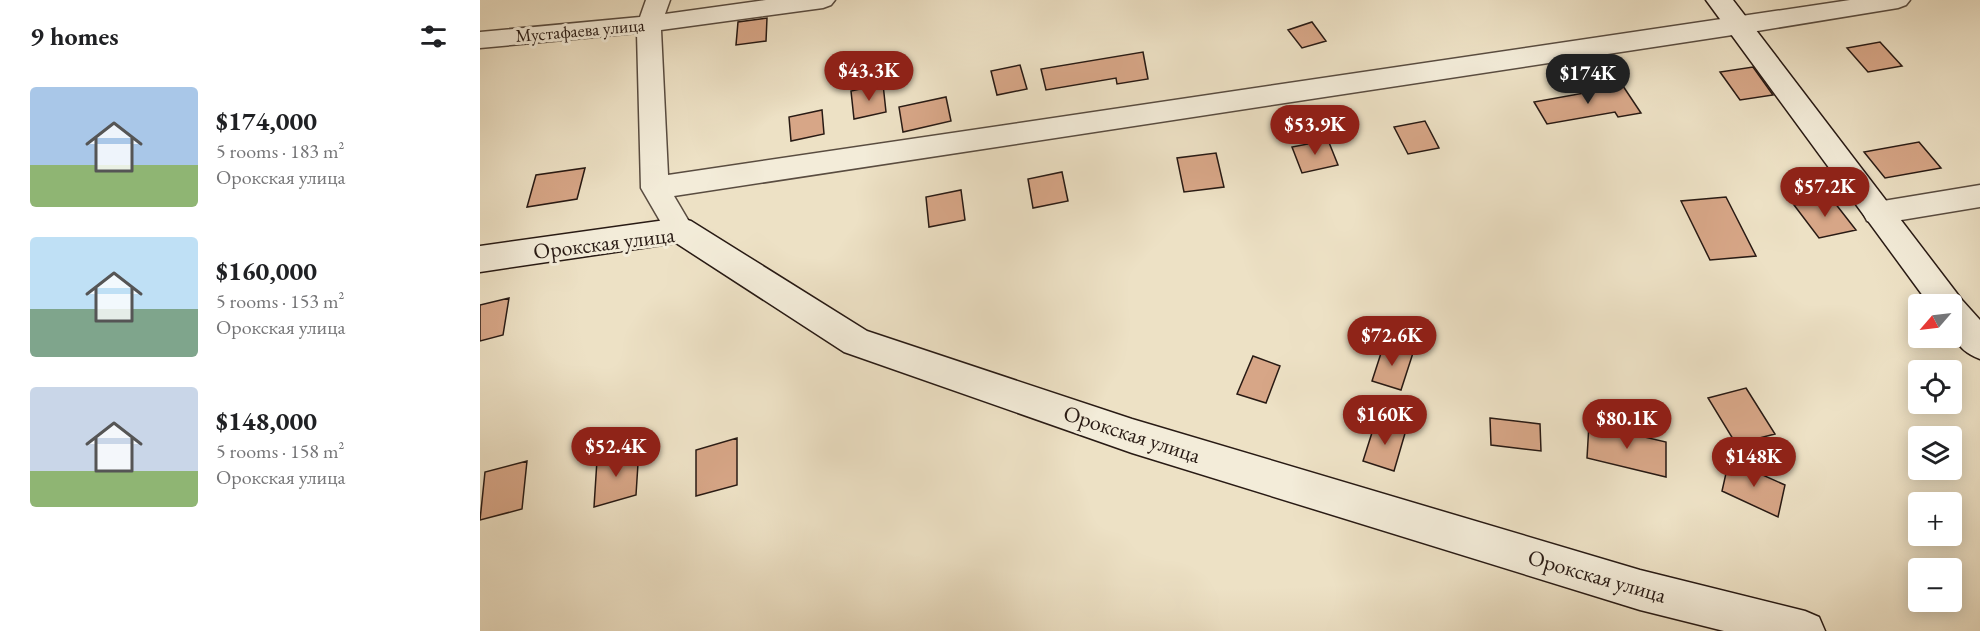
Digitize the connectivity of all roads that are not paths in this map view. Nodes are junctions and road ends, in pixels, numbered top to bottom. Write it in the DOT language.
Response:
graph roads {
  1 [pos="658,0"];
  2 [pos="823,0"];
  3 [pos="1719,0"];
  4 [pos="1898,0"];
  5 [pos="649,24"];
  6 [pos="1739,26"];
  7 [pos="480,40"];
  8 [pos="655,188"];
  9 [pos="1980,196"];
  10 [pos="1877,213"];
  11 [pos="680,230"];
  12 [pos="480,259"];
  13 [pos="1939,294"];
  14 [pos="1962,323"];
  15 [pos="1980,344"];
  16 [pos="1805,631"];
  1 -- 5 [label="street"];
  2 -- 5 [label="street, Мустафаева улица"];
  3 -- 6 [label="street"];
  4 -- 6 [label="street"];
  5 -- 7 [label="street, Мустафаева улица"];
  5 -- 8 [label="street"];
  6 -- 8 [label="street"];
  6 -- 10 [label="street"];
  8 -- 11 [label="street"];
  9 -- 10 [label="street"];
  10 -- 13 [label="street"];
  11 -- 12 [label="street, Орокская улица"];
  11 -- 16 [label="street, Орокская улица"];
  14 -- 15 [label="street"];
}
